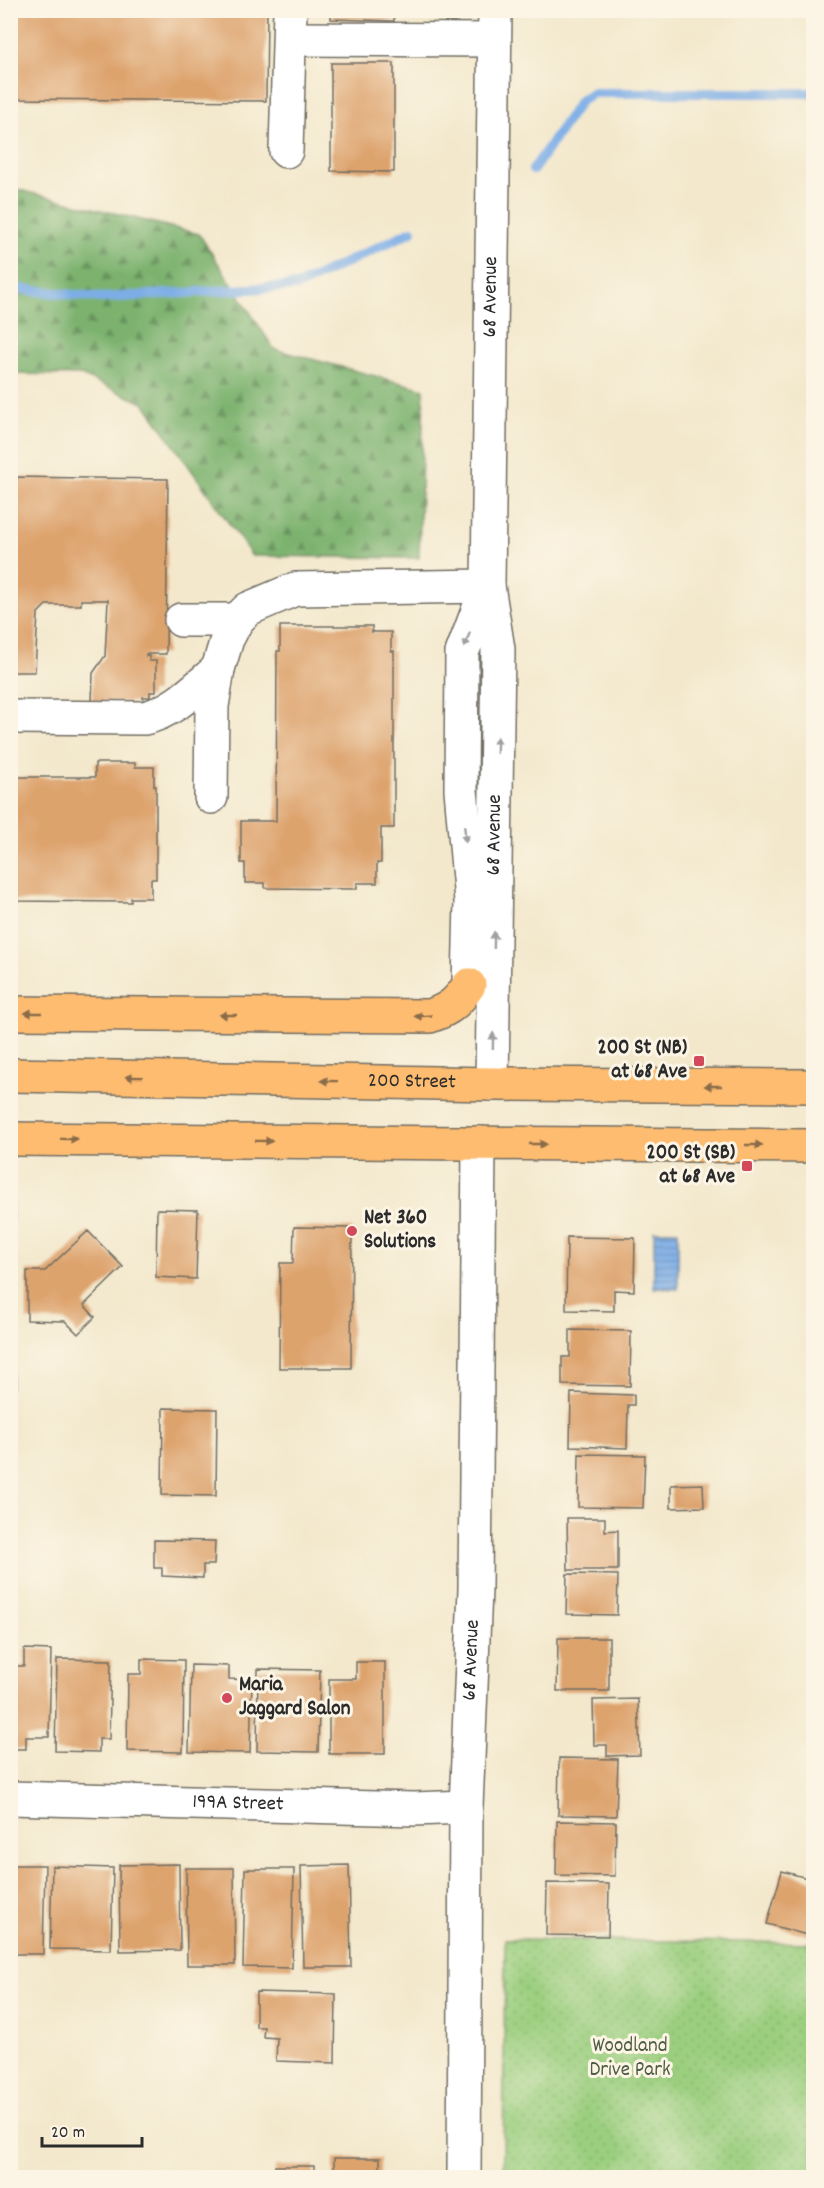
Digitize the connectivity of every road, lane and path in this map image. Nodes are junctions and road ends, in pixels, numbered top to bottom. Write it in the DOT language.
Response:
graph roads {
  1 [pos="290,25"];
  2 [pos="494,25"];
  3 [pos="286,151"];
  4 [pos="488,585"];
  5 [pos="182,620"];
  6 [pos="237,620"];
  7 [pos="218,669"];
  8 [pos="10,717"];
  9 [pos="211,797"];
  10 [pos="469,985"];
  11 [pos="10,1013"];
  12 [pos="10,1075"];
  13 [pos="492,1084"];
  14 [pos="813,1086"];
  15 [pos="10,1138"];
  16 [pos="479,1143"];
  17 [pos="813,1146"];
  18 [pos="10,1798"];
  19 [pos="466,1808"];
  20 [pos="464,2178"];
  1 -- 2 [label="street"];
  1 -- 3 [label="street"];
  2 -- 4 [label="street, 68 Avenue"];
  4 -- 6 [label="street"];
  4 -- 10 [label="street, 68 Avenue, one-way"];
  13 -- 4 [label="street, 68 Avenue, one-way"];
  5 -- 6 [label="street"];
  6 -- 7 [label="street"];
  7 -- 8 [label="street"];
  7 -- 9 [label="street"];
  10 -- 11 [label="main road, one-way"];
  13 -- 12 [label="main road, 200 Street, one-way"];
  14 -- 13 [label="main road, 200 Street, one-way"];
  15 -- 16 [label="main road, one-way"];
  16 -- 17 [label="main road, one-way"];
  16 -- 19 [label="street, 68 Avenue"];
  18 -- 19 [label="street, 199A Street"];
  19 -- 20 [label="street, 68 Avenue"];
}
